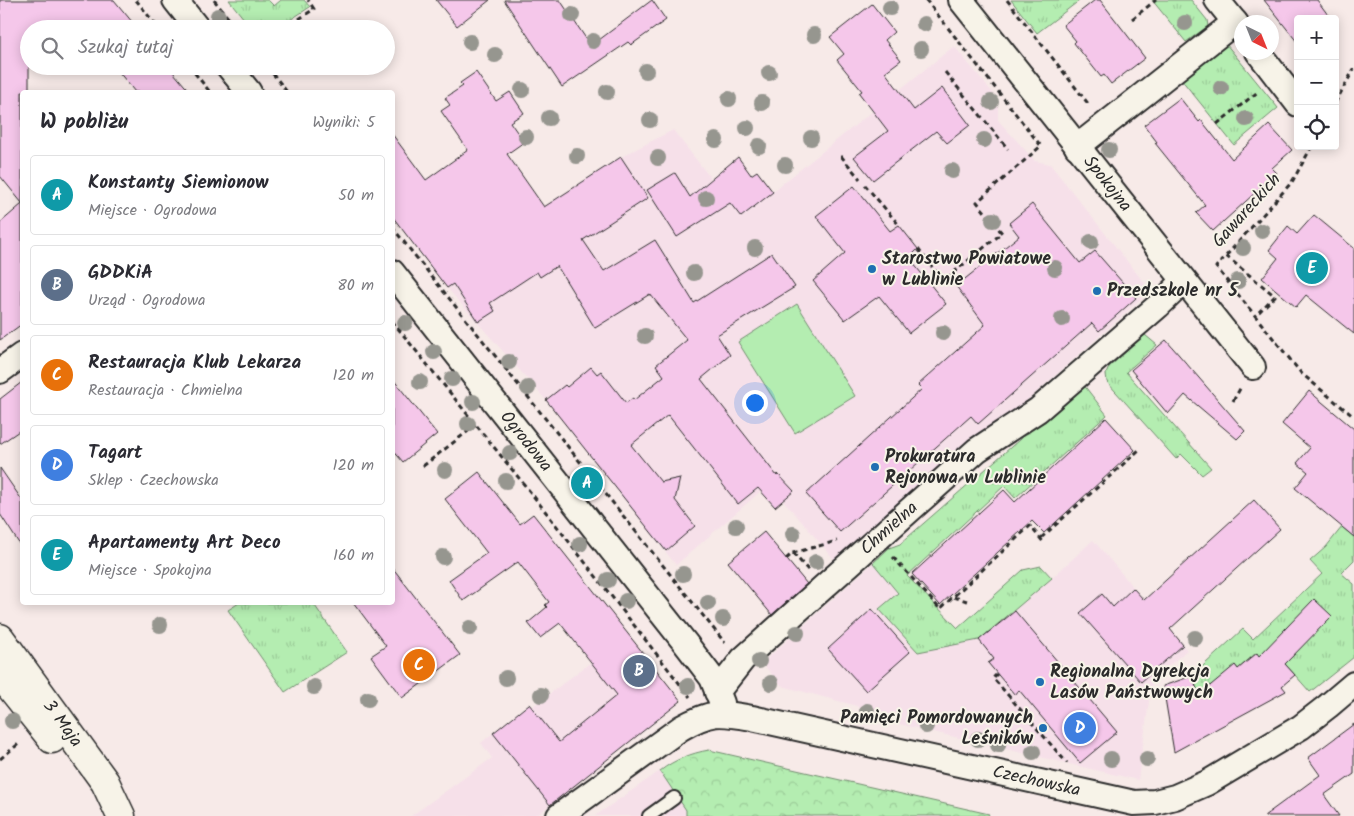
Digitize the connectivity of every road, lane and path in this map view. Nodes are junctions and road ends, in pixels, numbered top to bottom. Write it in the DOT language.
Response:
graph roads {
  1 [pos="136,0"];
  2 [pos="175,0"];
  3 [pos="214,0"];
  4 [pos="308,0"];
  5 [pos="926,0"];
  6 [pos="961,0"];
  7 [pos="1007,0"];
  8 [pos="1156,0"];
  9 [pos="1217,0"];
  10 [pos="1132,19"];
  11 [pos="152,20"];
  12 [pos="191,20"];
  13 [pos="231,20"];
  14 [pos="298,20"];
  15 [pos="1234,22"];
  16 [pos="1234,30"];
  17 [pos="1264,60"];
  18 [pos="1354,69"];
  19 [pos="945,72"];
  20 [pos="196,75"];
  21 [pos="235,75"];
  22 [pos="274,75"];
  23 [pos="1262,88"];
  24 [pos="208,90"];
  25 [pos="247,90"];
  26 [pos="285,90"];
  27 [pos="1339,96"];
  28 [pos="1294,99"];
  29 [pos="1091,107"];
  30 [pos="1217,124"];
  31 [pos="1077,147"];
  32 [pos="1008,149"];
  33 [pos="1310,150"];
  34 [pos="841,156"];
  35 [pos="860,179"];
  36 [pos="865,185"];
  37 [pos="899,224"];
  38 [pos="395,231"];
  39 [pos="918,249"];
  40 [pos="1226,256"];
  41 [pos="395,276"];
  42 [pos="1184,281"];
  43 [pos="1255,316"];
  44 [pos="395,325"];
  45 [pos="20,356"];
  46 [pos="1253,367"];
  47 [pos="0,371"];
  48 [pos="1354,418"];
  49 [pos="476,424"];
  50 [pos="1138,450"];
  51 [pos="423,466"];
  52 [pos="1041,538"];
  53 [pos="877,540"];
  54 [pos="838,541"];
  55 [pos="1045,544"];
  56 [pos="786,559"];
  57 [pos="954,597"];
  58 [pos="967,601"];
  59 [pos="0,638"];
  60 [pos="727,646"];
  61 [pos="0,674"];
  62 [pos="997,674"];
  63 [pos="1354,684"];
  64 [pos="693,701"];
  65 [pos="719,702"];
  66 [pos="28,737"];
  67 [pos="0,759"];
  68 [pos="1072,768"];
  69 [pos="674,798"];
  70 [pos="1132,810"];
  71 [pos="121,815"];
  72 [pos="559,816"];
  73 [pos="648,816"];
  1 -- 11 [label="path"];
  2 -- 12 [label="street"];
  3 -- 13 [label="path"];
  4 -- 14 [label="path"];
  5 -- 39 [label="path"];
  6 -- 31 [label="street, Spokojna"];
  7 -- 29 [label="path"];
  8 -- 10 [label="path"];
  9 -- 15 [label="street"];
  16 -- 31 [label="street"];
  17 -- 28 [label="street"];
  18 -- 27 [label="path"];
  19 -- 32 [label="path"];
  20 -- 24 [label="path"];
  21 -- 25 [label="street"];
  22 -- 26 [label="path"];
  23 -- 30 [label="path"];
  31 -- 42 [label="street, Spokojna"];
  33 -- 40 [label="path, Gawareckich"];
  34 -- 35 [label="path"];
  36 -- 37 [label="path"];
  38 -- 60 [label="path"];
  40 -- 43 [label="path, Gawareckich"];
  40 -- 43 [label="path"];
  41 -- 65 [label="street, Ogrodowa"];
  42 -- 46 [label="street, Spokojna"];
  42 -- 53 [label="street, Chmielna"];
  43 -- 48 [label="path"];
  44 -- 49 [label="path"];
  45 -- 47 [label="street"];
  49 -- 51 [label="path"];
  49 -- 64 [label="path"];
  50 -- 52 [label="path"];
  52 -- 55 [label="path"];
  52 -- 57 [label="path"];
  53 -- 57 [label="path"];
  53 -- 65 [label="street, Chmielna"];
  54 -- 56 [label="path"];
  57 -- 58 [label="path"];
  59 -- 71 [label="street, 3 Maja"];
  61 -- 71 [label="street, 3 Maja"];
  62 -- 68 [label="path"];
  63 -- 70 [label="street, Czechowska"];
  65 -- 70 [label="street, Czechowska"];
  65 -- 72 [label="street"];
  66 -- 67 [label="path"];
  69 -- 73 [label="lane"];
}
